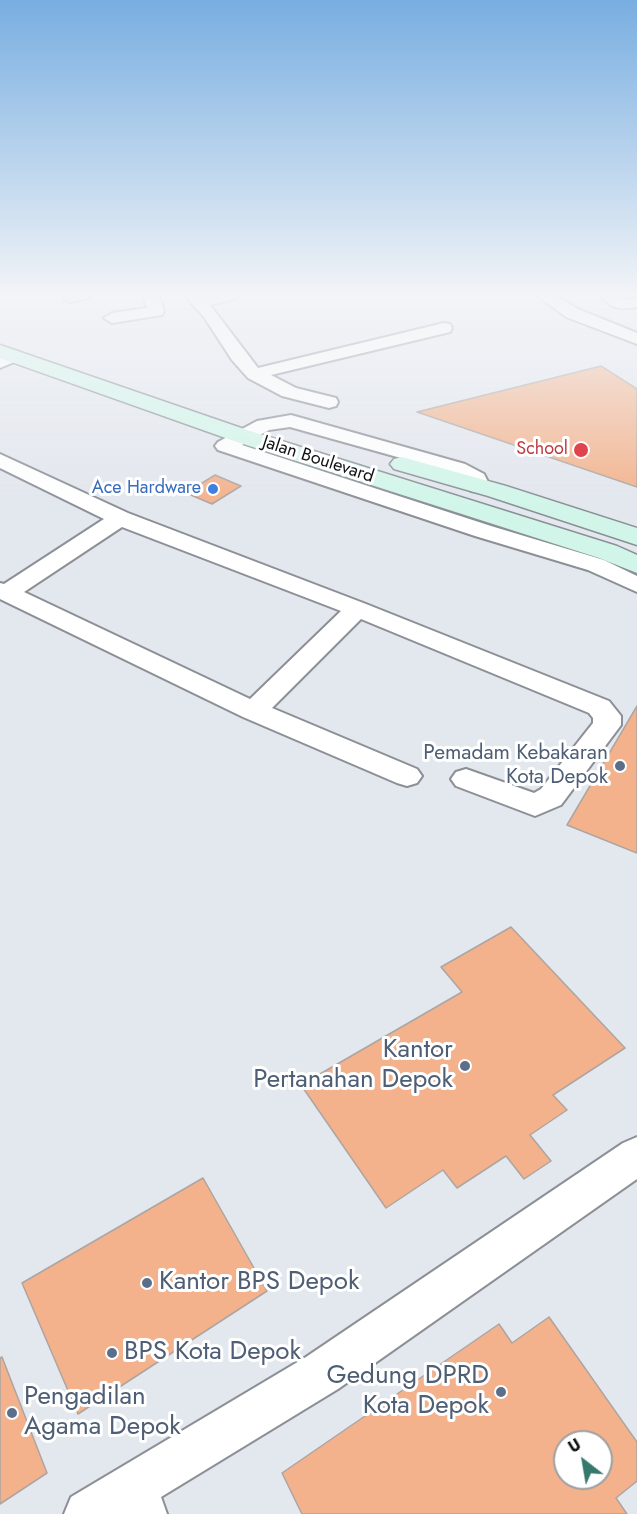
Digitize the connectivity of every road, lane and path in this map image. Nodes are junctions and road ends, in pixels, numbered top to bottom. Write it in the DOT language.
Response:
graph roads {
  1 [pos="28,366"];
  2 [pos="101,366"];
  3 [pos="247,366"];
  4 [pos="288,366"];
  5 [pos="254,374"];
  6 [pos="329,402"];
  7 [pos="264,425"];
  8 [pos="234,441"];
  9 [pos="0,460"];
  10 [pos="120,518"];
  11 [pos="637,537"];
  12 [pos="637,565"];
  13 [pos="637,585"];
  14 [pos="3,592"];
  15 [pos="357,609"];
  16 [pos="253,711"];
  17 [pos="407,776"];
  18 [pos="466,779"];
  19 [pos="637,1156"];
  20 [pos="138,1501"];
  21 [pos="88,1514"];
  1 -- 8 [label="main road, Jalan Boulevard"];
  2 -- 7 [label="main road, Jalan Boulevard"];
  3 -- 5 [label="street"];
  4 -- 5 [label="street"];
  5 -- 6 [label="street"];
  7 -- 8 [label="street"];
  7 -- 11 [label="main road, Jalan Boulevard"];
  8 -- 12 [label="main road, Jalan Boulevard"];
  8 -- 13 [label="street"];
  9 -- 10 [label="street"];
  10 -- 14 [label="street"];
  10 -- 15 [label="street"];
  14 -- 16 [label="street"];
  15 -- 16 [label="street"];
  15 -- 18 [label="street"];
  16 -- 17 [label="street"];
  19 -- 20 [label="street"];
  20 -- 21 [label="street"];
}
